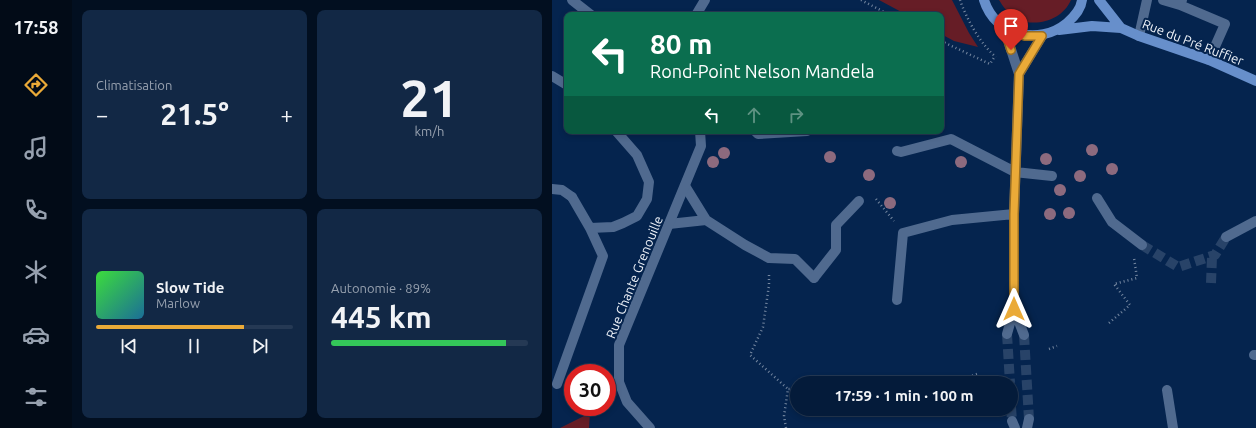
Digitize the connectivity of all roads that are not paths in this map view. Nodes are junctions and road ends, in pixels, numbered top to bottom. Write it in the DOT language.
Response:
graph roads {
  1 [pos="572,0"];
  2 [pos="705,0"];
  3 [pos="984,0"];
  4 [pos="1082,0"];
  5 [pos="1099,0"];
  6 [pos="1147,0"];
  7 [pos="1163,0"];
  8 [pos="1181,3"];
  9 [pos="587,12"];
  10 [pos="698,12"];
  11 [pos="1004,28"];
  12 [pos="1121,28"];
  13 [pos="1059,30"];
  14 [pos="1042,36"];
  15 [pos="1140,36"];
  16 [pos="1209,60"];
  17 [pos="1019,74"];
  18 [pos="552,76"];
  19 [pos="1256,80"];
  20 [pos="564,83"];
  21 [pos="619,134"];
  22 [pos="700,134"];
  23 [pos="897,151"];
  24 [pos="1015,172"];
  25 [pos="1052,176"];
  26 [pos="685,186"];
  27 [pos="552,188"];
  28 [pos="1097,198"];
  29 [pos="859,201"];
  30 [pos="1014,214"];
  31 [pos="706,220"];
  32 [pos="1256,221"];
  33 [pos="669,224"];
  34 [pos="590,228"];
  35 [pos="1226,237"];
  36 [pos="1142,245"];
  37 [pos="897,300"];
  38 [pos="1014,309"];
  39 [pos="1007,334"];
  40 [pos="1024,334"];
  41 [pos="557,384"];
  42 [pos="1167,390"];
  43 [pos="650,428"];
  44 [pos="1173,428"];
  1 -- 9 [label="street"];
  2 -- 10 [label="street"];
  3 -- 11 [label="main road"];
  4 -- 13 [label="main road"];
  5 -- 12 [label="main road"];
  6 -- 15 [label="street"];
  7 -- 8 [label="street"];
  8 -- 16 [label="street"];
  11 -- 14 [label="main road"];
  11 -- 17 [label="street"];
  12 -- 13 [label="main road"];
  12 -- 15 [label="main road, Rue du Pré Ruffier"];
  13 -- 14 [label="main road"];
  14 -- 17 [label="street"];
  15 -- 16 [label="main road, Rue du Pré Ruffier"];
  16 -- 19 [label="main road, Rue du Pré Ruffier"];
  17 -- 24 [label="street"];
  18 -- 20 [label="street"];
  21 -- 34 [label="street"];
  22 -- 26 [label="street, Rue Chante Grenouille"];
  23 -- 24 [label="street"];
  24 -- 25 [label="street"];
  24 -- 30 [label="street"];
  26 -- 31 [label="street"];
  26 -- 33 [label="street, Rue Chante Grenouille"];
  27 -- 34 [label="street"];
  28 -- 36 [label="street"];
  29 -- 31 [label="street"];
  30 -- 37 [label="street"];
  30 -- 38 [label="street"];
  31 -- 33 [label="street"];
  32 -- 35 [label="street"];
  33 -- 43 [label="street, Rue Chante Grenouille"];
  34 -- 41 [label="street"];
  38 -- 39 [label="street"];
  38 -- 40 [label="street"];
  42 -- 44 [label="street"];
}
